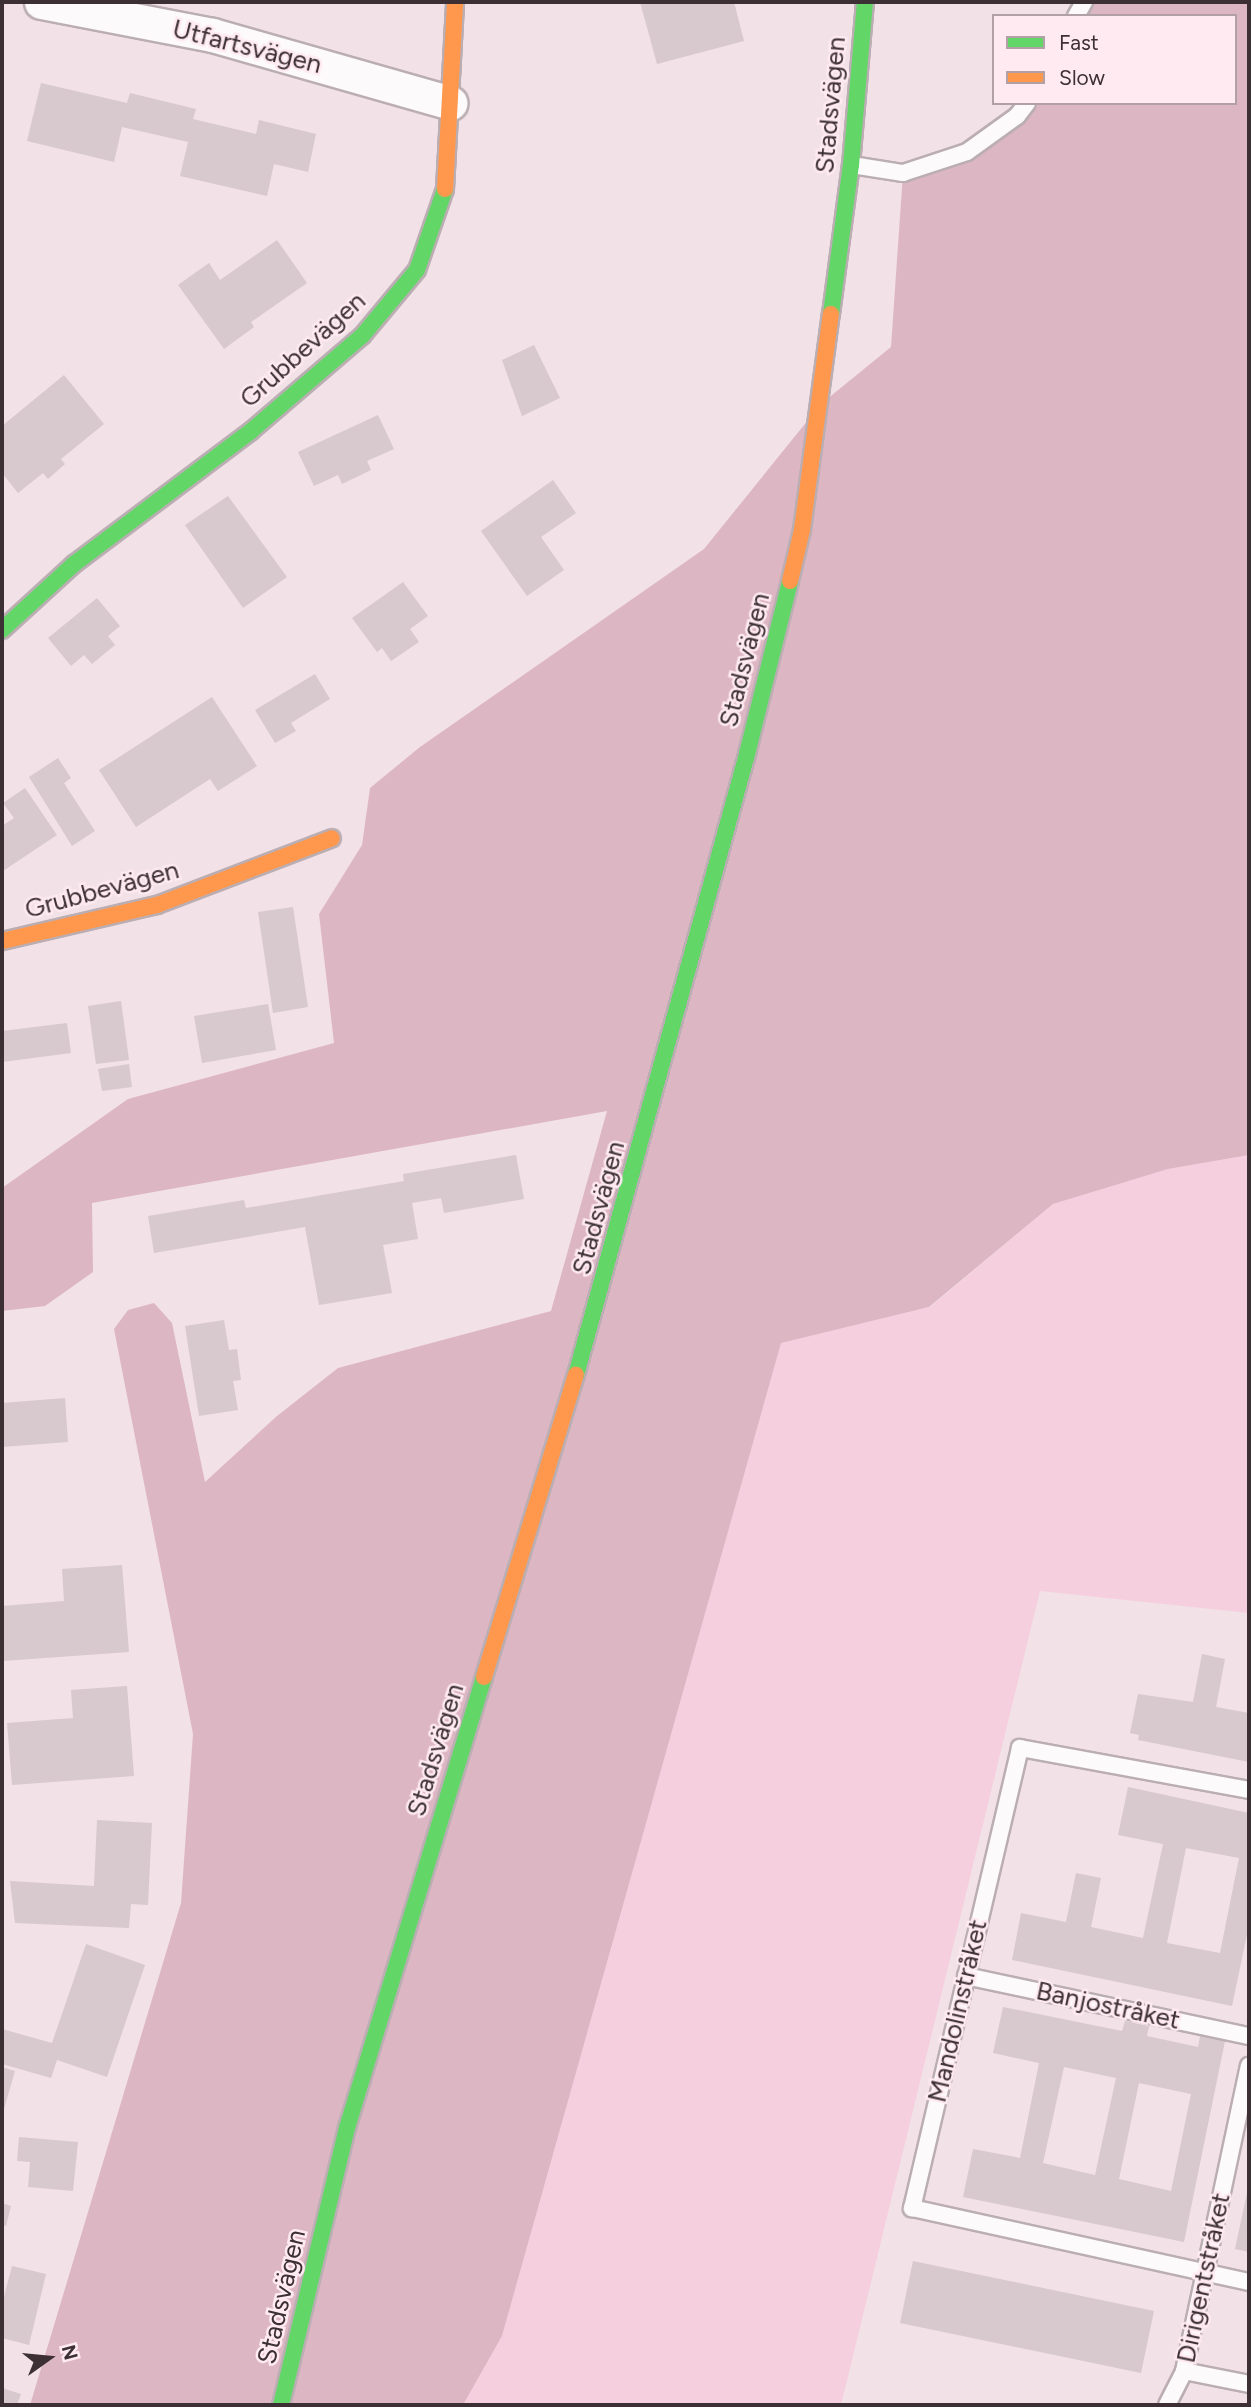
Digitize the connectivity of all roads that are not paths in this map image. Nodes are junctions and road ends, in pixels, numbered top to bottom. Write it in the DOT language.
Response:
graph roads {
  1 [pos="41,2"];
  2 [pos="455,2"];
  3 [pos="865,2"];
  4 [pos="450,103"];
  5 [pos="1025,105"];
  6 [pos="851,165"];
  7 [pos="2,630"];
  8 [pos="332,838"];
  9 [pos="2,941"];
  10 [pos="1249,1790"];
  11 [pos="966,1976"];
  12 [pos="1249,2036"];
  13 [pos="1249,2066"];
  14 [pos="1206,2273"];
  15 [pos="1249,2282"];
  16 [pos="1184,2371"];
  17 [pos="1249,2384"];
  18 [pos="281,2405"];
  19 [pos="1167,2405"];
  1 -- 4 [label="street, Utfartsvägen"];
  2 -- 4 [label="main road, Grubbevägen"];
  3 -- 6 [label="main road, Stadsvägen"];
  4 -- 7 [label="main road, Grubbevägen"];
  5 -- 6 [label="lane"];
  6 -- 18 [label="main road, Stadsvägen"];
  8 -- 9 [label="main road, Grubbevägen"];
  10 -- 11 [label="lane, Mandolinstråket"];
  11 -- 12 [label="lane, Banjostråket"];
  11 -- 14 [label="lane, Mandolinstråket"];
  13 -- 14 [label="lane, Dirigentstråket"];
  14 -- 15 [label="lane"];
  14 -- 16 [label="lane, Dirigentstråket"];
  16 -- 17 [label="lane"];
  16 -- 19 [label="lane, Dirigentstråket"];
}
